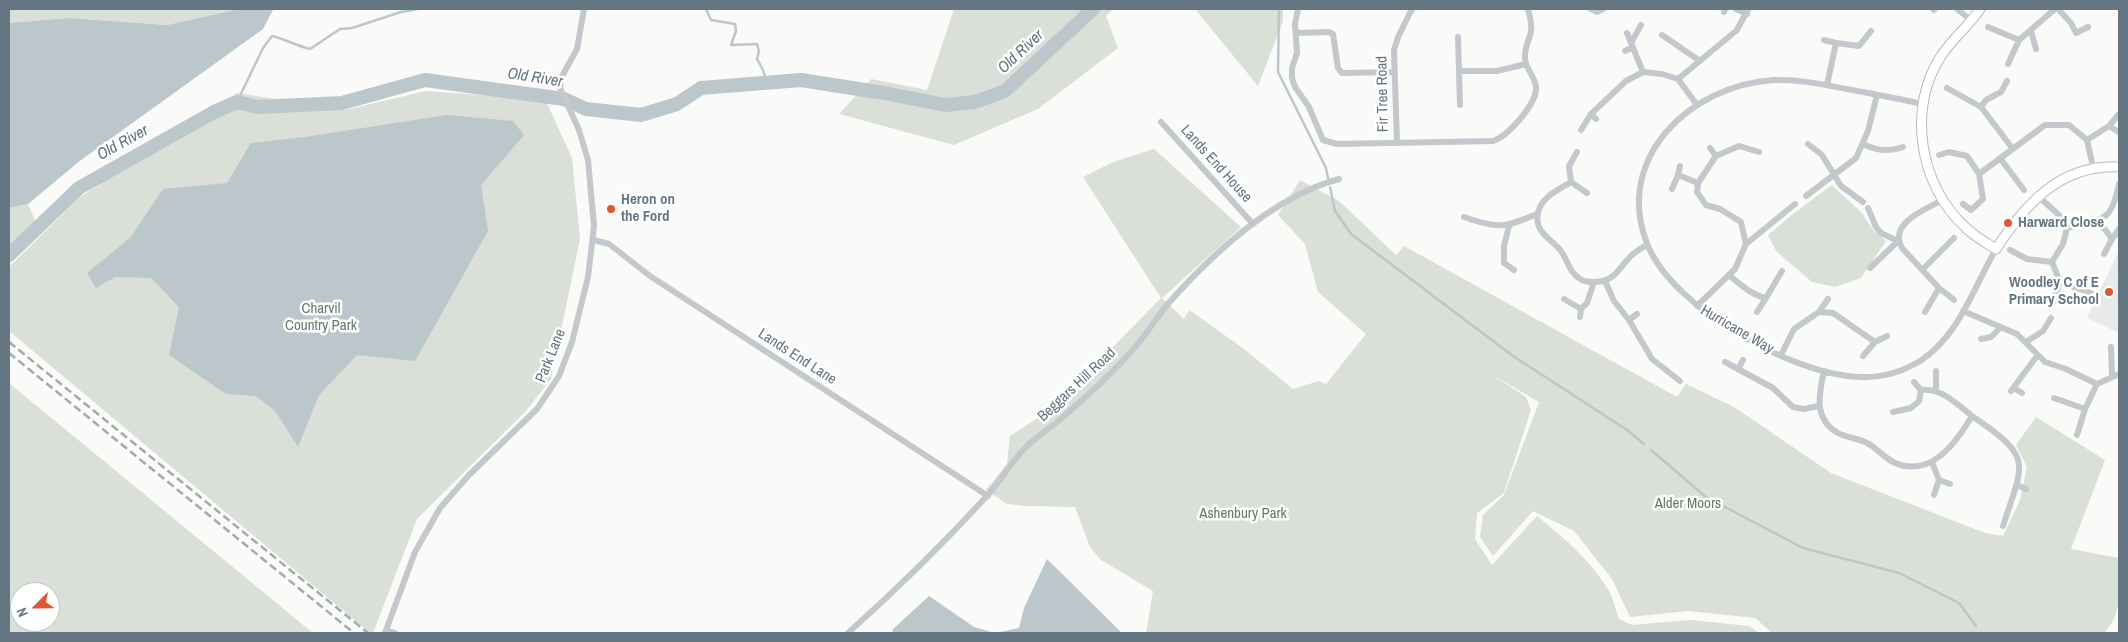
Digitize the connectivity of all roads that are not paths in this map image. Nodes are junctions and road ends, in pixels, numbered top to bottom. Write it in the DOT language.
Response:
graph roads {
  1 [pos="584,9"];
  2 [pos="1298,9"];
  3 [pos="1412,9"];
  4 [pos="1528,9"];
  5 [pos="1591,9"];
  6 [pos="1603,9"];
  7 [pos="1736,9"];
  8 [pos="1957,9"];
  9 [pos="1980,9"];
  10 [pos="2057,9"];
  11 [pos="1747,12"];
  12 [pos="1972,22"];
  13 [pos="1641,25"];
  14 [pos="1988,27"];
  15 [pos="2088,27"];
  16 [pos="1871,31"];
  17 [pos="2031,31"];
  18 [pos="1296,33"];
  19 [pos="1627,34"];
  20 [pos="1662,35"];
  21 [pos="1458,38"];
  22 [pos="1824,40"];
  23 [pos="2019,40"];
  24 [pos="1836,43"];
  25 [pos="1632,45"];
  26 [pos="2036,49"];
  27 [pos="1625,51"];
  28 [pos="1700,61"];
  29 [pos="1526,64"];
  30 [pos="2008,64"];
  31 [pos="1394,72"];
  32 [pos="1460,72"];
  33 [pos="1643,72"];
  34 [pos="1678,79"];
  35 [pos="2007,81"];
  36 [pos="1827,85"];
  37 [pos="1948,88"];
  38 [pos="1600,94"];
  39 [pos="1877,95"];
  40 [pos="1604,102"];
  41 [pos="1922,104"];
  42 [pos="1460,105"];
  43 [pos="1697,105"];
  44 [pos="1981,107"];
  45 [pos="2119,114"];
  46 [pos="1161,122"];
  47 [pos="2109,126"];
  48 [pos="1581,130"];
  49 [pos="2119,132"];
  50 [pos="2086,140"];
  51 [pos="1397,142"];
  52 [pos="1808,144"];
  53 [pos="1863,144"];
  54 [pos="1903,147"];
  55 [pos="1710,148"];
  56 [pos="2013,149"];
  57 [pos="1577,152"];
  58 [pos="1759,152"];
  59 [pos="1939,155"];
  60 [pos="1716,156"];
  61 [pos="2000,158"];
  62 [pos="1680,166"];
  63 [pos="2093,167"];
  64 [pos="2119,167"];
  65 [pos="1834,173"];
  66 [pos="1979,174"];
  67 [pos="1678,175"];
  68 [pos="1339,179"];
  69 [pos="1570,182"];
  70 [pos="1698,182"];
  71 [pos="2119,184"];
  72 [pos="1672,189"];
  73 [pos="2024,190"];
  74 [pos="1587,193"];
  75 [pos="1806,196"];
  76 [pos="2038,196"];
  77 [pos="1943,200"];
  78 [pos="1795,204"];
  79 [pos="1963,204"];
  80 [pos="1537,214"];
  81 [pos="1464,217"];
  82 [pos="2098,220"];
  83 [pos="1253,224"];
  84 [pos="1509,226"];
  85 [pos="2067,228"];
  86 [pos="2119,229"];
  87 [pos="1954,238"];
  88 [pos="2112,239"];
  89 [pos="594,240"];
  90 [pos="1898,241"];
  91 [pos="1746,244"];
  92 [pos="1648,245"];
  93 [pos="1996,249"];
  94 [pos="2010,250"];
  95 [pos="2104,254"];
  96 [pos="2052,262"];
  97 [pos="1870,268"];
  98 [pos="1514,270"];
  99 [pos="1922,270"];
  100 [pos="1782,271"];
  101 [pos="1730,276"];
  102 [pos="1605,281"];
  103 [pos="1594,282"];
  104 [pos="2060,282"];
  105 [pos="1939,288"];
  106 [pos="2091,293"];
  107 [pos="1766,298"];
  108 [pos="1564,299"];
  109 [pos="1828,299"];
  110 [pos="1954,300"];
  111 [pos="2052,302"];
  112 [pos="1697,306"];
  113 [pos="1581,309"];
  114 [pos="1963,311"];
  115 [pos="1757,312"];
  116 [pos="1819,312"];
  117 [pos="1925,312"];
  118 [pos="1637,314"];
  119 [pos="1580,316"];
  120 [pos="2051,318"];
  121 [pos="1629,320"];
  122 [pos="2001,327"];
  123 [pos="1887,336"];
  124 [pos="1981,339"];
  125 [pos="1875,342"];
  126 [pos="2026,342"];
  127 [pos="2111,347"];
  128 [pos="1781,355"];
  129 [pos="1863,356"];
  130 [pos="2037,356"];
  131 [pos="1743,360"];
  132 [pos="1726,362"];
  133 [pos="1738,369"];
  134 [pos="1824,371"];
  135 [pos="1936,371"];
  136 [pos="2116,375"];
  137 [pos="1680,381"];
  138 [pos="1914,382"];
  139 [pos="2097,384"];
  140 [pos="1921,390"];
  141 [pos="1936,391"];
  142 [pos="2022,393"];
  143 [pos="2054,398"];
  144 [pos="1819,406"];
  145 [pos="2085,409"];
  146 [pos="1893,412"];
  147 [pos="1972,416"];
  148 [pos="2077,436"];
  149 [pos="1932,462"];
  150 [pos="1939,480"];
  151 [pos="1950,484"];
  152 [pos="2018,485"];
  153 [pos="2026,489"];
  154 [pos="1934,495"];
  155 [pos="988,496"];
  156 [pos="2003,526"];
  157 [pos="385,632"];
  158 [pos="395,633"];
  159 [pos="848,633"];
  1 -- 89 [label="street, Park Lane"];
  2 -- 18 [label="street"];
  3 -- 31 [label="street, Fir Tree Road"];
  4 -- 29 [label="street"];
  5 -- 6 [label="street"];
  7 -- 11 [label="street"];
  8 -- 12 [label="street"];
  9 -- 12 [label="street"];
  10 -- 15 [label="street"];
  10 -- 17 [label="street"];
  11 -- 28 [label="street"];
  12 -- 41 [label="street"];
  13 -- 25 [label="street"];
  14 -- 23 [label="street"];
  16 -- 24 [label="street"];
  17 -- 23 [label="street"];
  17 -- 26 [label="street"];
  18 -- 31 [label="street"];
  18 -- 51 [label="street, Fir Tree Road"];
  19 -- 25 [label="street"];
  20 -- 28 [label="street"];
  21 -- 32 [label="street"];
  22 -- 24 [label="street"];
  23 -- 30 [label="street"];
  24 -- 36 [label="street"];
  25 -- 27 [label="street"];
  25 -- 33 [label="street"];
  28 -- 34 [label="street"];
  29 -- 32 [label="street"];
  29 -- 51 [label="street"];
  31 -- 51 [label="street, Fir Tree Road"];
  32 -- 42 [label="street"];
  33 -- 34 [label="street"];
  33 -- 40 [label="street"];
  34 -- 43 [label="street"];
  35 -- 44 [label="street"];
  36 -- 39 [label="street, Hurricane Way"];
  36 -- 43 [label="street, Hurricane Way"];
  37 -- 44 [label="street"];
  38 -- 40 [label="street"];
  39 -- 41 [label="street, Hurricane Way"];
  39 -- 53 [label="street"];
  40 -- 48 [label="street"];
  41 -- 77 [label="street"];
  43 -- 92 [label="street, Hurricane Way"];
  44 -- 56 [label="street"];
  45 -- 47 [label="street"];
  46 -- 83 [label="street, Lands End House"];
  47 -- 49 [label="street"];
  47 -- 50 [label="street"];
  50 -- 56 [label="street"];
  50 -- 63 [label="street"];
  52 -- 65 [label="street"];
  53 -- 54 [label="street"];
  53 -- 65 [label="street"];
  55 -- 60 [label="street"];
  56 -- 61 [label="street"];
  57 -- 69 [label="street"];
  58 -- 60 [label="street"];
  59 -- 66 [label="street"];
  60 -- 70 [label="street"];
  61 -- 66 [label="street"];
  61 -- 73 [label="street"];
  62 -- 67 [label="street"];
  63 -- 64 [label="street, Hurricane Way"];
  63 -- 76 [label="street, Hurricane Way"];
  65 -- 75 [label="street"];
  65 -- 90 [label="street"];
  66 -- 79 [label="street"];
  67 -- 70 [label="street"];
  67 -- 72 [label="street"];
  68 -- 83 [label="street, Beggars Hill Road"];
  69 -- 74 [label="street"];
  69 -- 80 [label="street"];
  70 -- 91 [label="street"];
  71 -- 82 [label="street"];
  76 -- 85 [label="street"];
  76 -- 93 [label="street, Hurricane Way"];
  77 -- 90 [label="street"];
  77 -- 93 [label="street"];
  78 -- 91 [label="street"];
  80 -- 84 [label="street"];
  80 -- 103 [label="street"];
  81 -- 84 [label="street"];
  82 -- 85 [label="street"];
  82 -- 88 [label="street"];
  83 -- 155 [label="street, Beggars Hill Road"];
  84 -- 98 [label="street"];
  85 -- 96 [label="street"];
  86 -- 88 [label="street"];
  87 -- 99 [label="street"];
  88 -- 95 [label="street"];
  89 -- 155 [label="street, Lands End Lane"];
  89 -- 157 [label="street, Park Lane"];
  90 -- 97 [label="street"];
  90 -- 99 [label="street"];
  91 -- 101 [label="street"];
  92 -- 102 [label="street"];
  92 -- 112 [label="street, Hurricane Way"];
  93 -- 114 [label="street, Hurricane Way"];
  94 -- 96 [label="street"];
  96 -- 104 [label="street"];
  99 -- 105 [label="street"];
  100 -- 107 [label="street"];
  101 -- 107 [label="street"];
  101 -- 112 [label="street"];
  102 -- 103 [label="street"];
  102 -- 121 [label="street"];
  103 -- 113 [label="street"];
  104 -- 106 [label="street"];
  104 -- 111 [label="street"];
  105 -- 110 [label="street"];
  105 -- 117 [label="street"];
  107 -- 115 [label="street"];
  108 -- 113 [label="street"];
  109 -- 116 [label="street"];
  112 -- 128 [label="street, Hurricane Way"];
  113 -- 119 [label="street"];
  114 -- 122 [label="street"];
  114 -- 134 [label="street, Hurricane Way"];
  116 -- 125 [label="street"];
  116 -- 128 [label="street"];
  118 -- 121 [label="street"];
  120 -- 126 [label="street"];
  121 -- 137 [label="street"];
  122 -- 124 [label="street"];
  122 -- 126 [label="street"];
  123 -- 125 [label="street"];
  125 -- 129 [label="street"];
  126 -- 130 [label="street"];
  127 -- 136 [label="street"];
  128 -- 134 [label="street, Hurricane Way"];
  130 -- 139 [label="street"];
  130 -- 142 [label="street"];
  131 -- 133 [label="street"];
  132 -- 133 [label="street"];
  133 -- 144 [label="street"];
  134 -- 144 [label="street"];
  135 -- 141 [label="street"];
  136 -- 139 [label="street"];
  138 -- 140 [label="street"];
  139 -- 145 [label="street"];
  140 -- 141 [label="street"];
  140 -- 146 [label="street"];
  141 -- 147 [label="street"];
  143 -- 145 [label="street"];
  144 -- 149 [label="street"];
  145 -- 148 [label="street"];
  147 -- 149 [label="street"];
  147 -- 152 [label="street"];
  149 -- 150 [label="street"];
  150 -- 151 [label="street"];
  150 -- 154 [label="street"];
  152 -- 153 [label="street"];
  152 -- 156 [label="street"];
  155 -- 159 [label="street, Beggars Hill Road"];
  157 -- 158 [label="street"];
}
